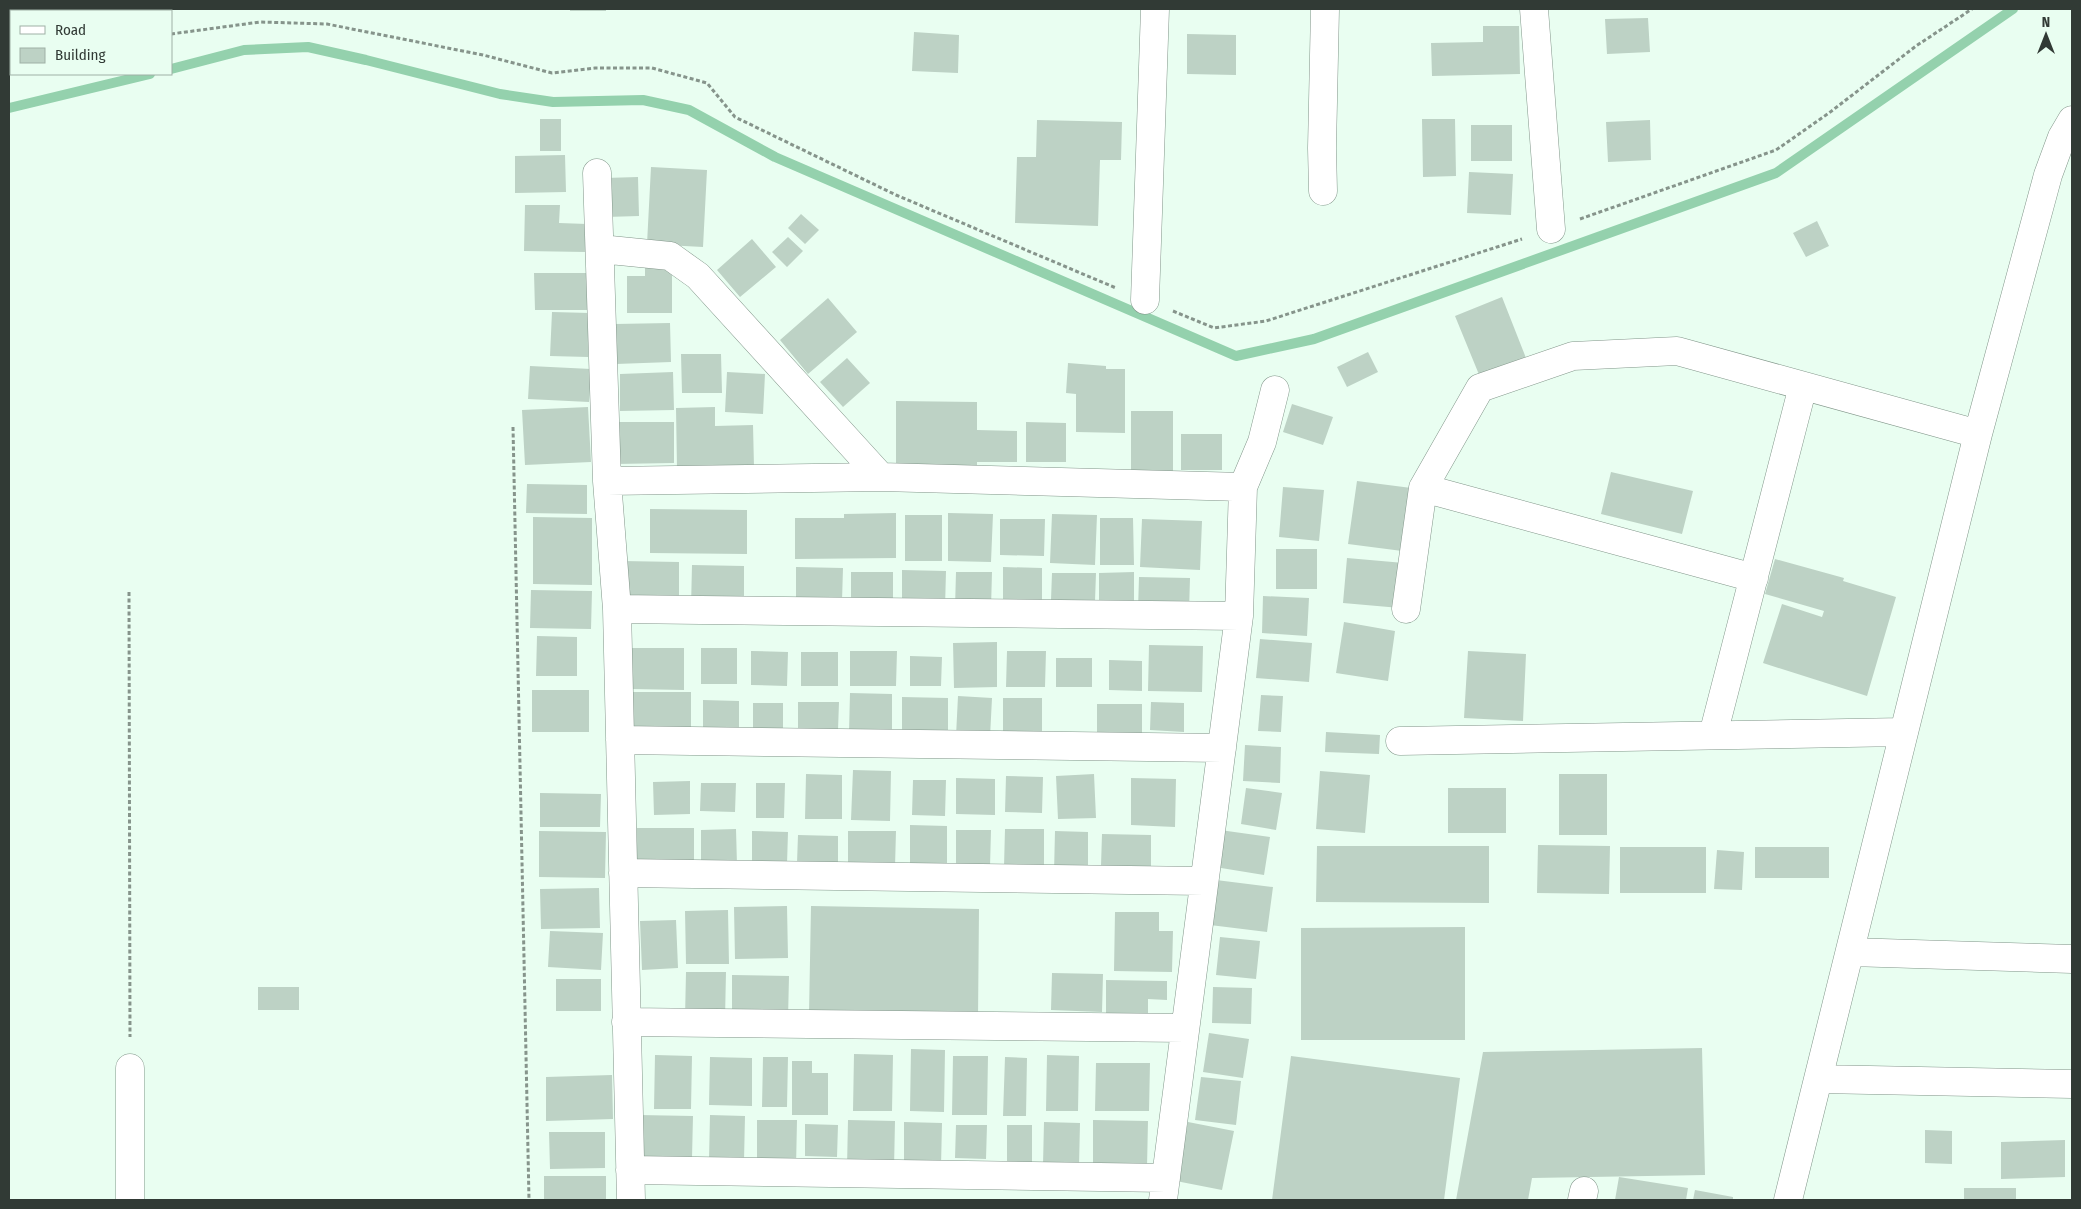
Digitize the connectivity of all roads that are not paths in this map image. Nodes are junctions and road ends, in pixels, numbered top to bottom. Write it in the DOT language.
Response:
graph roads {
  1 [pos="1155,9"];
  2 [pos="1324,9"];
  3 [pos="1534,9"];
  4 [pos="2072,120"];
  5 [pos="597,173"];
  6 [pos="1323,191"];
  7 [pos="1551,230"];
  8 [pos="600,249"];
  9 [pos="1144,300"];
  10 [pos="1803,386"];
  11 [pos="1275,390"];
  12 [pos="1978,434"];
  13 [pos="881,477"];
  14 [pos="607,480"];
  15 [pos="1243,486"];
  16 [pos="1423,488"];
  17 [pos="1754,578"];
  18 [pos="617,609"];
  19 [pos="1406,609"];
  20 [pos="1239,616"];
  21 [pos="1903,732"];
  22 [pos="1713,735"];
  23 [pos="620,740"];
  24 [pos="1400,741"];
  25 [pos="1222,748"];
  26 [pos="623,873"];
  27 [pos="1204,881"];
  28 [pos="1850,952"];
  29 [pos="2072,959"];
  30 [pos="626,1022"];
  31 [pos="1185,1028"];
  32 [pos="130,1068"];
  33 [pos="1819,1079"];
  34 [pos="2072,1084"];
  35 [pos="630,1170"];
  36 [pos="1164,1189"];
  37 [pos="130,1200"];
  38 [pos="630,1200"];
  39 [pos="1788,1200"];
  1 -- 9 [label="street"];
  2 -- 6 [label="street"];
  3 -- 7 [label="street"];
  4 -- 12 [label="street"];
  5 -- 8 [label="street"];
  8 -- 13 [label="street"];
  8 -- 14 [label="street"];
  10 -- 12 [label="street"];
  10 -- 16 [label="street"];
  10 -- 17 [label="street"];
  11 -- 15 [label="street"];
  12 -- 21 [label="street"];
  13 -- 14 [label="street"];
  13 -- 15 [label="street"];
  14 -- 18 [label="street"];
  15 -- 20 [label="street"];
  16 -- 17 [label="street"];
  16 -- 19 [label="street"];
  17 -- 22 [label="street"];
  18 -- 20 [label="street"];
  18 -- 23 [label="street"];
  20 -- 25 [label="street"];
  21 -- 22 [label="street"];
  21 -- 28 [label="street"];
  22 -- 24 [label="street"];
  23 -- 25 [label="street"];
  23 -- 26 [label="street"];
  25 -- 27 [label="street"];
  26 -- 27 [label="street"];
  26 -- 30 [label="street"];
  27 -- 31 [label="street"];
  28 -- 29 [label="street"];
  28 -- 33 [label="street"];
  30 -- 31 [label="street"];
  30 -- 35 [label="street"];
  31 -- 36 [label="street"];
  32 -- 37 [label="street"];
  33 -- 34 [label="street"];
  33 -- 39 [label="street"];
  35 -- 36 [label="street"];
  35 -- 38 [label="street"];
}
